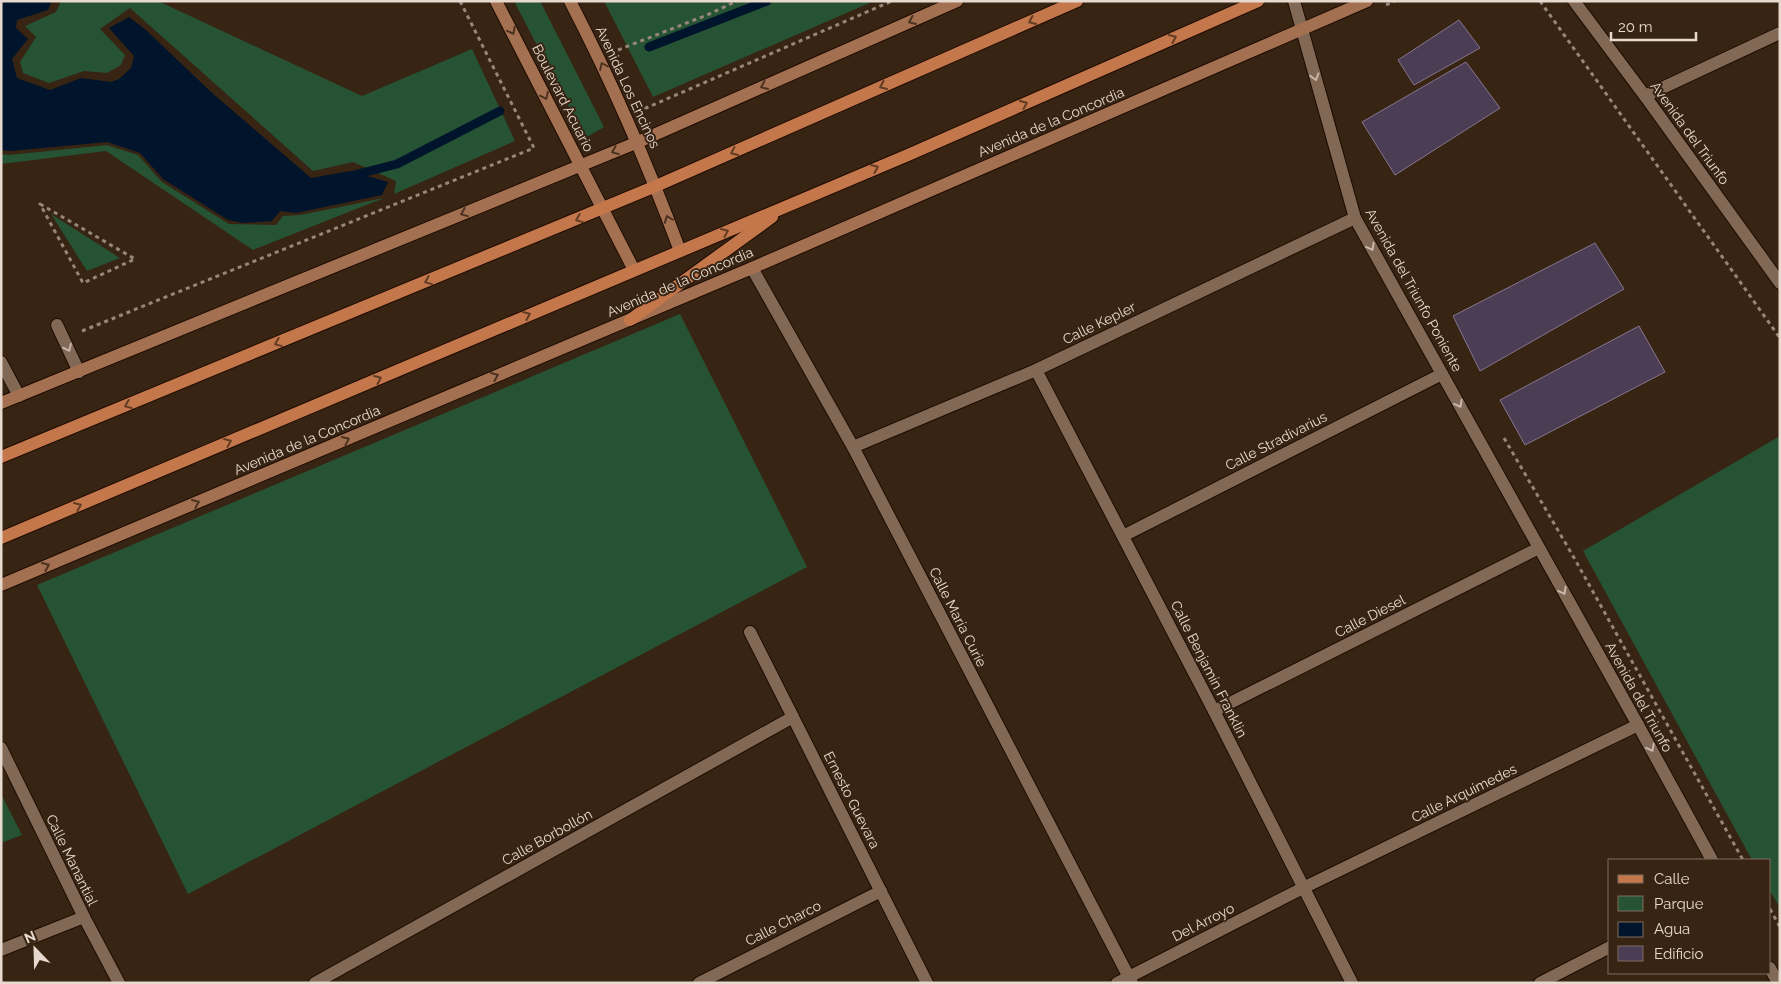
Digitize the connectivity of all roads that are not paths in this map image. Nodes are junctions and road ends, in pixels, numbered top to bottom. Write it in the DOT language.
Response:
graph roads {
  1 [pos="496,1"];
  2 [pos="570,1"];
  3 [pos="957,1"];
  4 [pos="1076,1"];
  5 [pos="1258,1"];
  6 [pos="1294,1"];
  7 [pos="1367,1"];
  8 [pos="1574,1"];
  9 [pos="1302,30"];
  10 [pos="1780,33"];
  11 [pos="1645,96"];
  12 [pos="638,142"];
  13 [pos="581,165"];
  14 [pos="656,186"];
  15 [pos="792,203"];
  16 [pos="603,208"];
  17 [pos="1355,218"];
  18 [pos="680,251"];
  19 [pos="752,268"];
  20 [pos="634,270"];
  21 [pos="1780,283"];
  22 [pos="630,320"];
  23 [pos="57,325"];
  24 [pos="1,362"];
  25 [pos="1036,370"];
  26 [pos="79,372"];
  27 [pos="1442,374"];
  28 [pos="18,396"];
  29 [pos="1,403"];
  30 [pos="853,447"];
  31 [pos="1,457"];
  32 [pos="1123,536"];
  33 [pos="1,538"];
  34 [pos="1539,548"];
  35 [pos="1,585"];
  36 [pos="750,632"];
  37 [pos="1214,711"];
  38 [pos="793,716"];
  39 [pos="1638,725"];
  40 [pos="1,748"];
  41 [pos="1711,859"];
  42 [pos="1303,888"];
  43 [pos="880,891"];
  44 [pos="84,917"];
  45 [pos="1608,948"];
  46 [pos="1,950"];
  47 [pos="1771,970"];
  48 [pos="332,979"];
  49 [pos="1130,980"];
  50 [pos="119,983"];
  51 [pos="315,983"];
  52 [pos="700,983"];
  53 [pos="927,983"];
  54 [pos="1117,983"];
  55 [pos="1352,983"];
  56 [pos="1540,983"];
  57 [pos="1778,983"];
  1 -- 13 [label="street, Boulevard Acuario, one-way"];
  12 -- 2 [label="street, Avenida Los Encinos, one-way"];
  3 -- 12 [label="street, one-way"];
  4 -- 14 [label="main road, one-way"];
  15 -- 5 [label="main road, Avenida de la Concordia, one-way"];
  6 -- 9 [label="street, Avenida del Triunfo Poniente"];
  7 -- 9 [label="street, Avenida de la Concordia"];
  8 -- 11 [label="street, Avenida del Triunfo"];
  9 -- 17 [label="street, Avenida del Triunfo Poniente, one-way"];
  9 -- 19 [label="street, Avenida de la Concordia"];
  10 -- 11 [label="street"];
  11 -- 21 [label="street, Avenida del Triunfo"];
  12 -- 13 [label="street, one-way"];
  12 -- 14 [label="street, Avenida Los Encinos"];
  13 -- 16 [label="street, Boulevard Acuario"];
  13 -- 26 [label="street, one-way"];
  14 -- 16 [label="main road"];
  18 -- 14 [label="street, Avenida Los Encinos, one-way"];
  18 -- 15 [label="main road, Avenida de la Concordia, one-way"];
  15 -- 22 [label="main road"];
  16 -- 20 [label="street, Boulevard Acuario"];
  16 -- 31 [label="main road, one-way"];
  17 -- 25 [label="street, Calle Kepler"];
  17 -- 27 [label="street, Avenida del Triunfo Poniente, one-way"];
  18 -- 20 [label="main road, Avenida de la Concordia"];
  19 -- 22 [label="street, Avenida de la Concordia"];
  19 -- 30 [label="street, Calle María Curie"];
  33 -- 20 [label="main road, Avenida de la Concordia, one-way"];
  35 -- 22 [label="street, Avenida de la Concordia, one-way"];
  23 -- 26 [label="street, one-way"];
  24 -- 28 [label="street"];
  25 -- 30 [label="street, Calle Kepler"];
  25 -- 32 [label="street, Calle Benjamín Franklin"];
  26 -- 28 [label="street"];
  27 -- 32 [label="street, Calle Stradivarius"];
  27 -- 34 [label="street, Avenida del Triunfo Poniente, one-way"];
  28 -- 29 [label="street"];
  30 -- 49 [label="street, Calle María Curie"];
  32 -- 37 [label="street, Calle Benjamín Franklin"];
  34 -- 37 [label="street, Calle Diesel"];
  34 -- 39 [label="street, Avenida del Triunfo, one-way"];
  36 -- 38 [label="street, Ernesto Guevara"];
  37 -- 42 [label="street, Calle Benjamín Franklin"];
  38 -- 43 [label="street, Ernesto Guevara"];
  38 -- 48 [label="street, Calle Borbollón"];
  39 -- 41 [label="street, Avenida del Triunfo, one-way"];
  39 -- 42 [label="street, Calle Arquímedes"];
  40 -- 44 [label="street, Calle Manantial"];
  42 -- 49 [label="street, Del Arroyo"];
  42 -- 55 [label="street, Calle Benjamín Franklin"];
  43 -- 52 [label="street, Calle Charco"];
  43 -- 53 [label="street, Ernesto Guevara"];
  44 -- 46 [label="street"];
  44 -- 50 [label="street, Calle Manantial"];
  45 -- 56 [label="street"];
  47 -- 57 [label="street"];
  48 -- 51 [label="street, Calle Borbollón"];
  49 -- 54 [label="street, Del Arroyo"];
}
